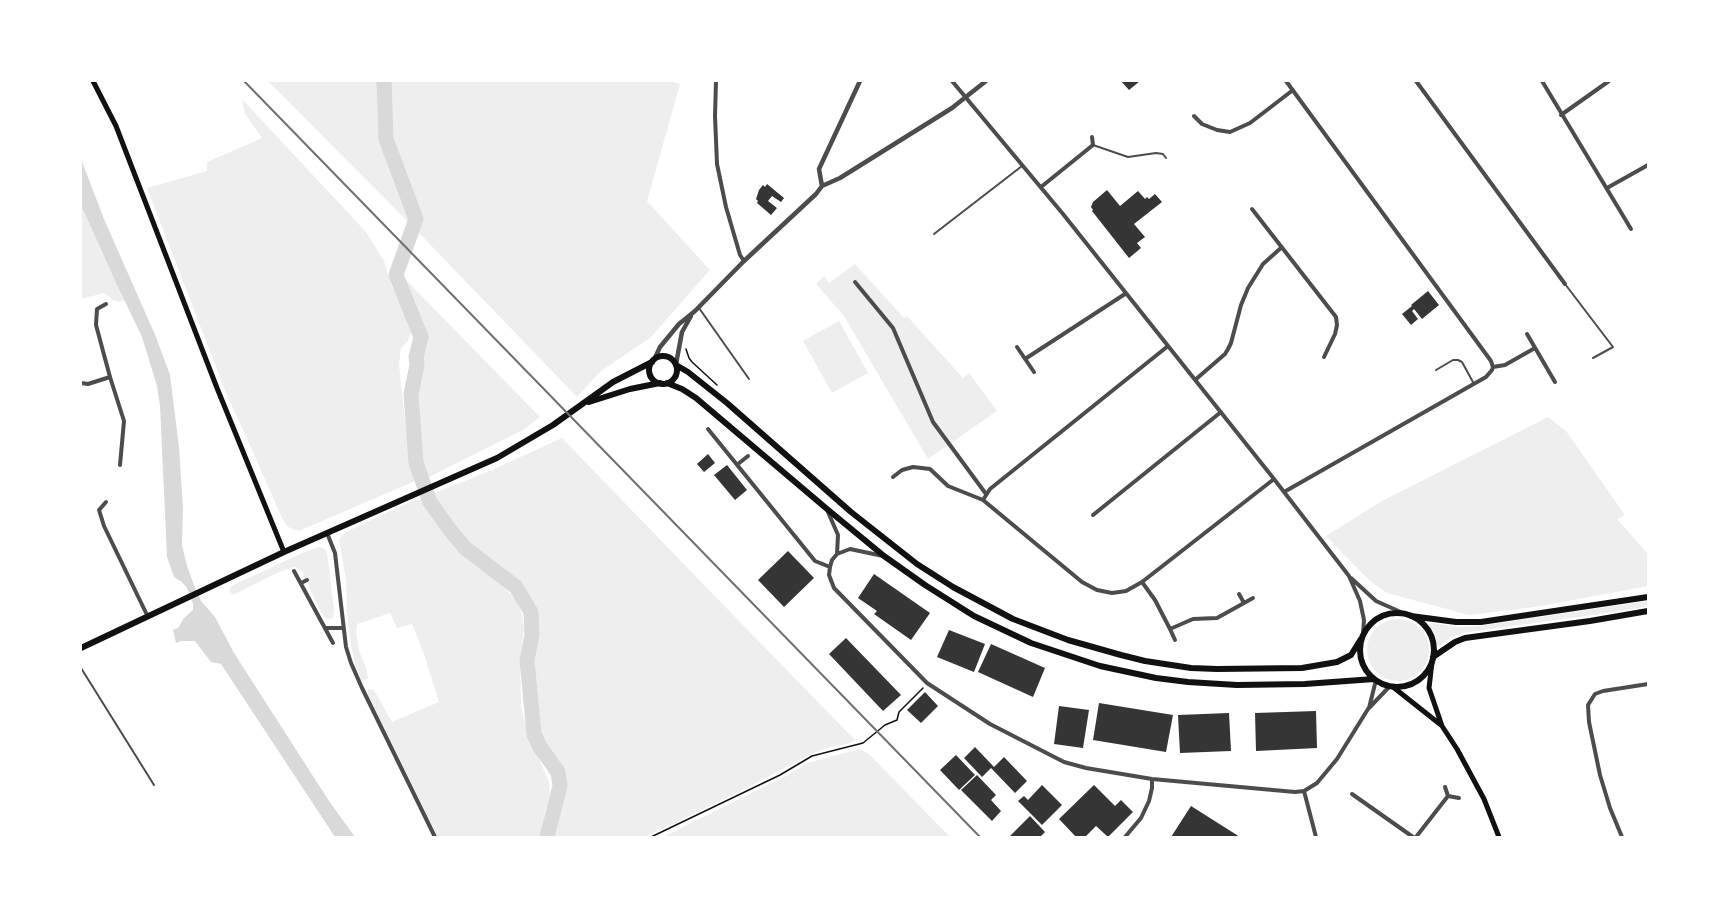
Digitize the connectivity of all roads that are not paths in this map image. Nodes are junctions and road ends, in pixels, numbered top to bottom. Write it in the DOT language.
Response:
graph roads {
  1 [pos="93,81"];
  2 [pos="716,81"];
  3 [pos="860,81"];
  4 [pos="952,81"];
  5 [pos="986,81"];
  6 [pos="1286,81"];
  7 [pos="1416,81"];
  8 [pos="1542,81"];
  9 [pos="1609,81"];
  10 [pos="1293,90"];
  11 [pos="966,97"];
  12 [pos="1561,114"];
  13 [pos="1194,116"];
  14 [pos="1092,137"];
  15 [pos="1093,145"];
  16 [pos="1166,158"];
  17 [pos="1023,165"];
  18 [pos="1648,165"];
  19 [pos="822,186"];
  20 [pos="1041,187"];
  21 [pos="1607,188"];
  22 [pos="1252,209"];
  23 [pos="1631,228"];
  24 [pos="933,234"];
  25 [pos="1282,246"];
  26 [pos="744,261"];
  27 [pos="855,282"];
  28 [pos="1565,284"];
  29 [pos="1125,294"];
  30 [pos="106,304"];
  31 [pos="697,309"];
  32 [pos="1527,334"];
  33 [pos="1168,346"];
  34 [pos="1017,347"];
  35 [pos="1535,348"];
  36 [pos="1324,357"];
  37 [pos="1593,358"];
  38 [pos="1025,359"];
  39 [pos="653,361"];
  40 [pos="676,365"];
  41 [pos="1493,367"];
  42 [pos="1436,370"];
  43 [pos="1034,372"];
  44 [pos="110,377"];
  45 [pos="749,379"];
  46 [pos="1195,380"];
  47 [pos="1555,382"];
  48 [pos="81,383"];
  49 [pos="663,383"];
  50 [pos="1474,384"];
  51 [pos="583,404"];
  52 [pos="1221,412"];
  53 [pos="708,429"];
  54 [pos="748,456"];
  55 [pos="738,464"];
  56 [pos="120,465"];
  57 [pos="893,477"];
  58 [pos="1274,479"];
  59 [pos="1284,492"];
  60 [pos="986,494"];
  61 [pos="983,500"];
  62 [pos="106,502"];
  63 [pos="826,509"];
  64 [pos="1093,515"];
  65 [pos="327,532"];
  66 [pos="284,552"];
  67 [pos="837,554"];
  68 [pos="885,556"];
  69 [pos="830,567"];
  70 [pos="294,571"];
  71 [pos="1348,576"];
  72 [pos="307,580"];
  73 [pos="1142,582"];
  74 [pos="301,583"];
  75 [pos="1239,594"];
  76 [pos="1648,597"];
  77 [pos="1253,598"];
  78 [pos="1244,603"];
  79 [pos="1648,611"];
  80 [pos="1403,613"];
  81 [pos="1412,616"];
  82 [pos="148,617"];
  83 [pos="325,628"];
  84 [pos="344,628"];
  85 [pos="1170,629"];
  86 [pos="1362,637"];
  87 [pos="1175,640"];
  88 [pos="333,643"];
  89 [pos="81,648"];
  90 [pos="1433,659"];
  91 [pos="81,668"];
  92 [pos="1375,680"];
  93 [pos="1648,684"];
  94 [pos="1392,686"];
  95 [pos="1368,709"];
  96 [pos="1442,726"];
  97 [pos="1152,779"];
  98 [pos="154,785"];
  99 [pos="1445,787"];
  100 [pos="1304,791"];
  101 [pos="1352,794"];
  102 [pos="1448,796"];
  103 [pos="1459,798"];
  104 [pos="435,837"];
  105 [pos="1125,837"];
  106 [pos="1316,837"];
  107 [pos="1414,837"];
  108 [pos="1499,837"];
  109 [pos="1622,837"];
  1 -- 66 [label="main road"];
  2 -- 26 [label="street"];
  3 -- 19 [label="street"];
  4 -- 11 [label="street"];
  5 -- 11 [label="street"];
  6 -- 10 [label="street"];
  7 -- 28 [label="street"];
  8 -- 12 [label="street"];
  9 -- 12 [label="street"];
  10 -- 13 [label="street"];
  10 -- 41 [label="street"];
  11 -- 17 [label="street"];
  11 -- 19 [label="street"];
  12 -- 21 [label="street"];
  14 -- 15 [label="street"];
  15 -- 16 [label="lane"];
  15 -- 20 [label="street"];
  17 -- 20 [label="street"];
  17 -- 24 [label="lane"];
  18 -- 21 [label="street"];
  19 -- 26 [label="street"];
  20 -- 29 [label="street"];
  21 -- 23 [label="street"];
  22 -- 25 [label="street"];
  25 -- 36 [label="street"];
  25 -- 46 [label="street"];
  26 -- 31 [label="street"];
  27 -- 60 [label="street"];
  28 -- 37 [label="lane"];
  29 -- 33 [label="street"];
  29 -- 38 [label="street"];
  30 -- 44 [label="street"];
  31 -- 39 [label="street"];
  31 -- 40 [label="street"];
  31 -- 45 [label="lane"];
  32 -- 35 [label="street"];
  33 -- 46 [label="street"];
  33 -- 60 [label="street"];
  34 -- 38 [label="street"];
  35 -- 41 [label="street"];
  35 -- 47 [label="street"];
  38 -- 43 [label="street"];
  39 -- 40 [label="main road"];
  39 -- 49 [label="main road"];
  39 -- 51 [label="main road"];
  40 -- 49 [label="main road"];
  40 -- 86 [label="main road"];
  41 -- 50 [label="street"];
  42 -- 50 [label="lane"];
  44 -- 48 [label="street"];
  44 -- 56 [label="street"];
  46 -- 52 [label="street"];
  49 -- 51 [label="main road"];
  49 -- 63 [label="main road"];
  50 -- 59 [label="street"];
  51 -- 65 [label="main road"];
  52 -- 58 [label="street"];
  52 -- 64 [label="street"];
  53 -- 55 [label="street"];
  54 -- 55 [label="street"];
  55 -- 69 [label="street"];
  57 -- 61 [label="street"];
  58 -- 59 [label="street"];
  58 -- 73 [label="street"];
  59 -- 71 [label="street"];
  60 -- 61 [label="street"];
  61 -- 73 [label="street"];
  62 -- 82 [label="street"];
  63 -- 67 [label="street"];
  63 -- 68 [label="main road"];
  65 -- 66 [label="main road"];
  65 -- 84 [label="street"];
  66 -- 82 [label="main road"];
  67 -- 68 [label="street"];
  67 -- 69 [label="street"];
  68 -- 92 [label="main road"];
  69 -- 97 [label="street"];
  70 -- 74 [label="street"];
  71 -- 80 [label="street"];
  71 -- 86 [label="street"];
  72 -- 74 [label="street"];
  73 -- 85 [label="street"];
  74 -- 83 [label="street"];
  75 -- 78 [label="street"];
  76 -- 81 [label="main road"];
  77 -- 78 [label="street"];
  78 -- 85 [label="street"];
  79 -- 90 [label="main road"];
  80 -- 81 [label="main road"];
  80 -- 86 [label="main road"];
  81 -- 90 [label="main road"];
  82 -- 89 [label="main road"];
  83 -- 84 [label="street"];
  83 -- 88 [label="street"];
  84 -- 104 [label="street"];
  85 -- 87 [label="street"];
  86 -- 92 [label="main road"];
  90 -- 94 [label="main road"];
  90 -- 96 [label="main road"];
  91 -- 98 [label="lane"];
  92 -- 94 [label="main road"];
  92 -- 95 [label="street"];
  93 -- 109 [label="street"];
  94 -- 95 [label="street"];
  94 -- 96 [label="main road"];
  95 -- 100 [label="street"];
  96 -- 108 [label="main road"];
  97 -- 100 [label="street"];
  97 -- 105 [label="street"];
  99 -- 102 [label="street"];
  100 -- 106 [label="street"];
  101 -- 107 [label="street"];
  102 -- 103 [label="street"];
  102 -- 107 [label="street"];
}
